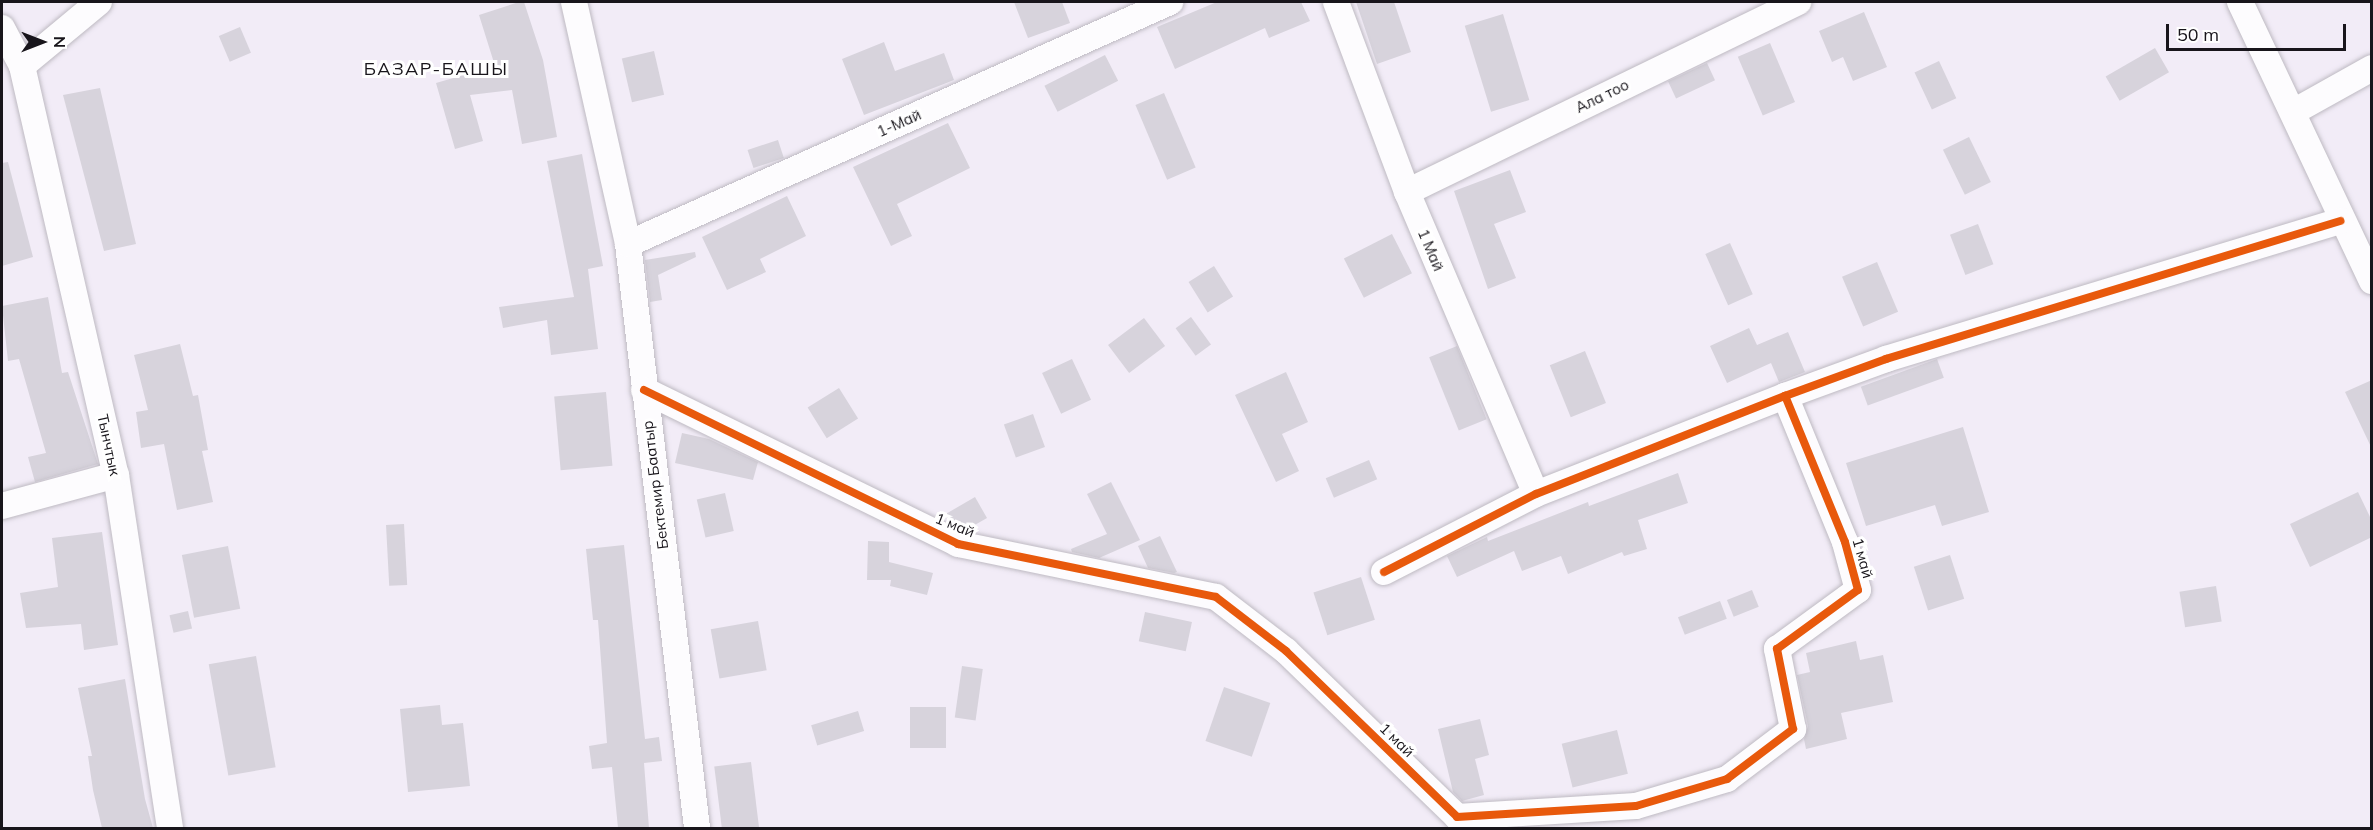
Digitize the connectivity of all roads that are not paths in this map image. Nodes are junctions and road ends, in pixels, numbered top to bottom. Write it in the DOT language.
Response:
graph roads {
  1 [pos="99,2"];
  2 [pos="574,2"];
  3 [pos="1170,2"];
  4 [pos="1336,2"];
  5 [pos="1798,2"];
  6 [pos="2240,2"];
  7 [pos="2,28"];
  8 [pos="22,66"];
  9 [pos="2372,68"];
  10 [pos="2295,111"];
  11 [pos="1407,192"];
  12 [pos="2340,221"];
  13 [pos="628,244"];
  14 [pos="2372,281"];
  15 [pos="644,390"];
  16 [pos="1785,396"];
  17 [pos="116,475"];
  18 [pos="1536,494"];
  19 [pos="2,506"];
  20 [pos="1384,572"];
  21 [pos="1457,823"];
  22 [pos="170,828"];
  23 [pos="697,828"];
  1 -- 8 [label="street"];
  2 -- 13 [label="street, Бектемир Баатыр"];
  3 -- 13 [label="street, 1-Май"];
  4 -- 11 [label="street, 1 Май"];
  5 -- 11 [label="street, Ала тоо"];
  6 -- 10 [label="street"];
  7 -- 8 [label="street, Тынчтык"];
  8 -- 17 [label="street, Тынчтык"];
  9 -- 10 [label="street"];
  10 -- 12 [label="street"];
  11 -- 18 [label="street, 1 Май"];
  12 -- 14 [label="street"];
  12 -- 16 [label="street"];
  13 -- 15 [label="street, Бектемир Баатыр"];
  15 -- 21 [label="street, 1 май"];
  15 -- 23 [label="street, Бектемир Баатыр"];
  16 -- 18 [label="street"];
  16 -- 21 [label="street, 1 май"];
  17 -- 19 [label="street"];
  17 -- 22 [label="street, Тынчтык"];
  18 -- 20 [label="street"];
}
